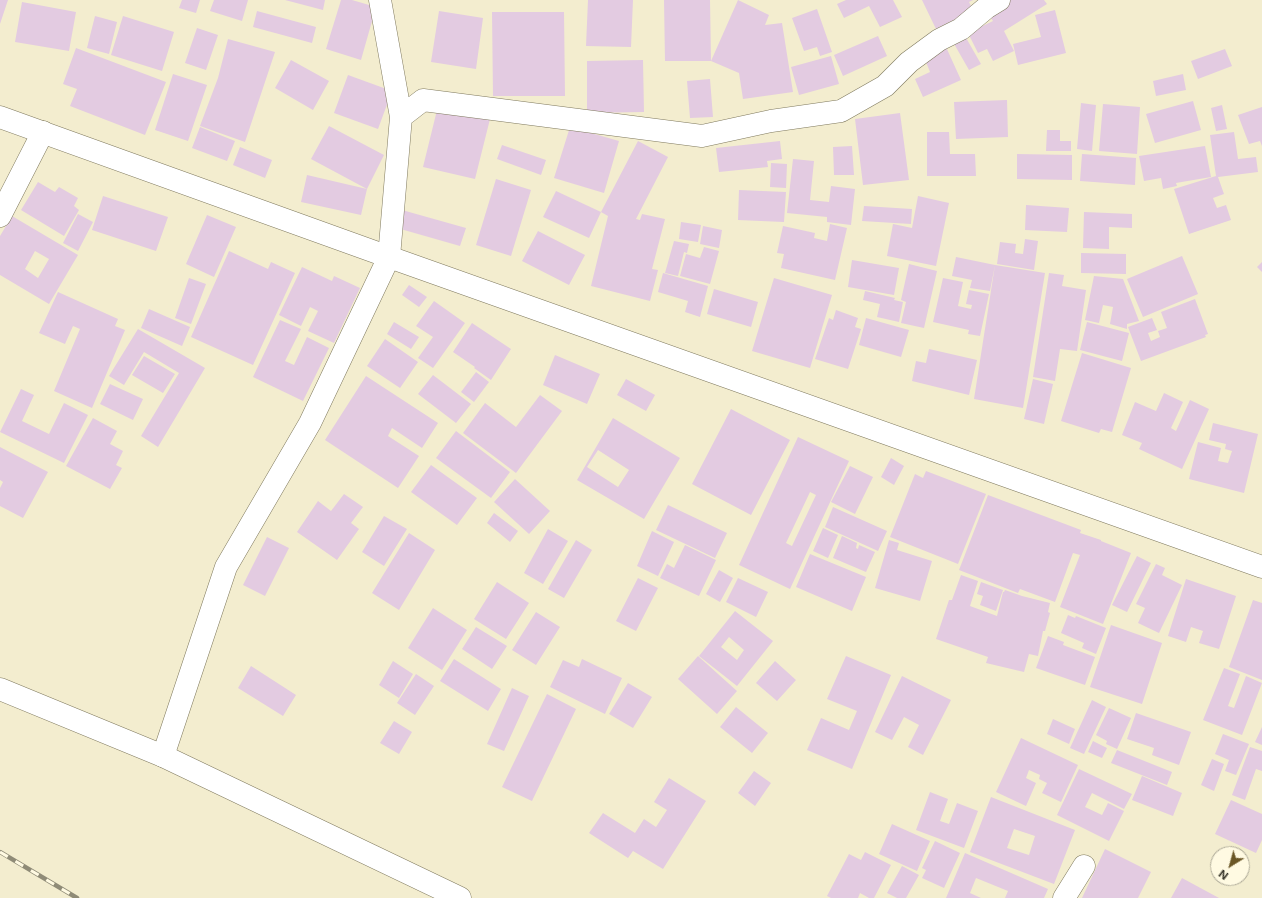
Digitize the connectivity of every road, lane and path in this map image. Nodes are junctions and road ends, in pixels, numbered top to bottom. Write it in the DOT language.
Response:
graph roads {
  1 [pos="380,0"];
  2 [pos="999,0"];
  3 [pos="0,116"];
  4 [pos="401,117"];
  5 [pos="43,132"];
  6 [pos="0,216"];
  7 [pos="389,257"];
  8 [pos="1262,568"];
  9 [pos="0,689"];
  10 [pos="163,756"];
  11 [pos="1084,866"];
  12 [pos="460,898"];
  13 [pos="1064,898"];
  1 -- 4 [label="main road"];
  2 -- 4 [label="main road"];
  3 -- 5 [label="main road"];
  4 -- 7 [label="main road"];
  5 -- 6 [label="main road"];
  5 -- 7 [label="main road"];
  7 -- 8 [label="main road"];
  7 -- 10 [label="main road"];
  9 -- 10 [label="main road"];
  10 -- 12 [label="main road"];
  11 -- 13 [label="main road"];
}
